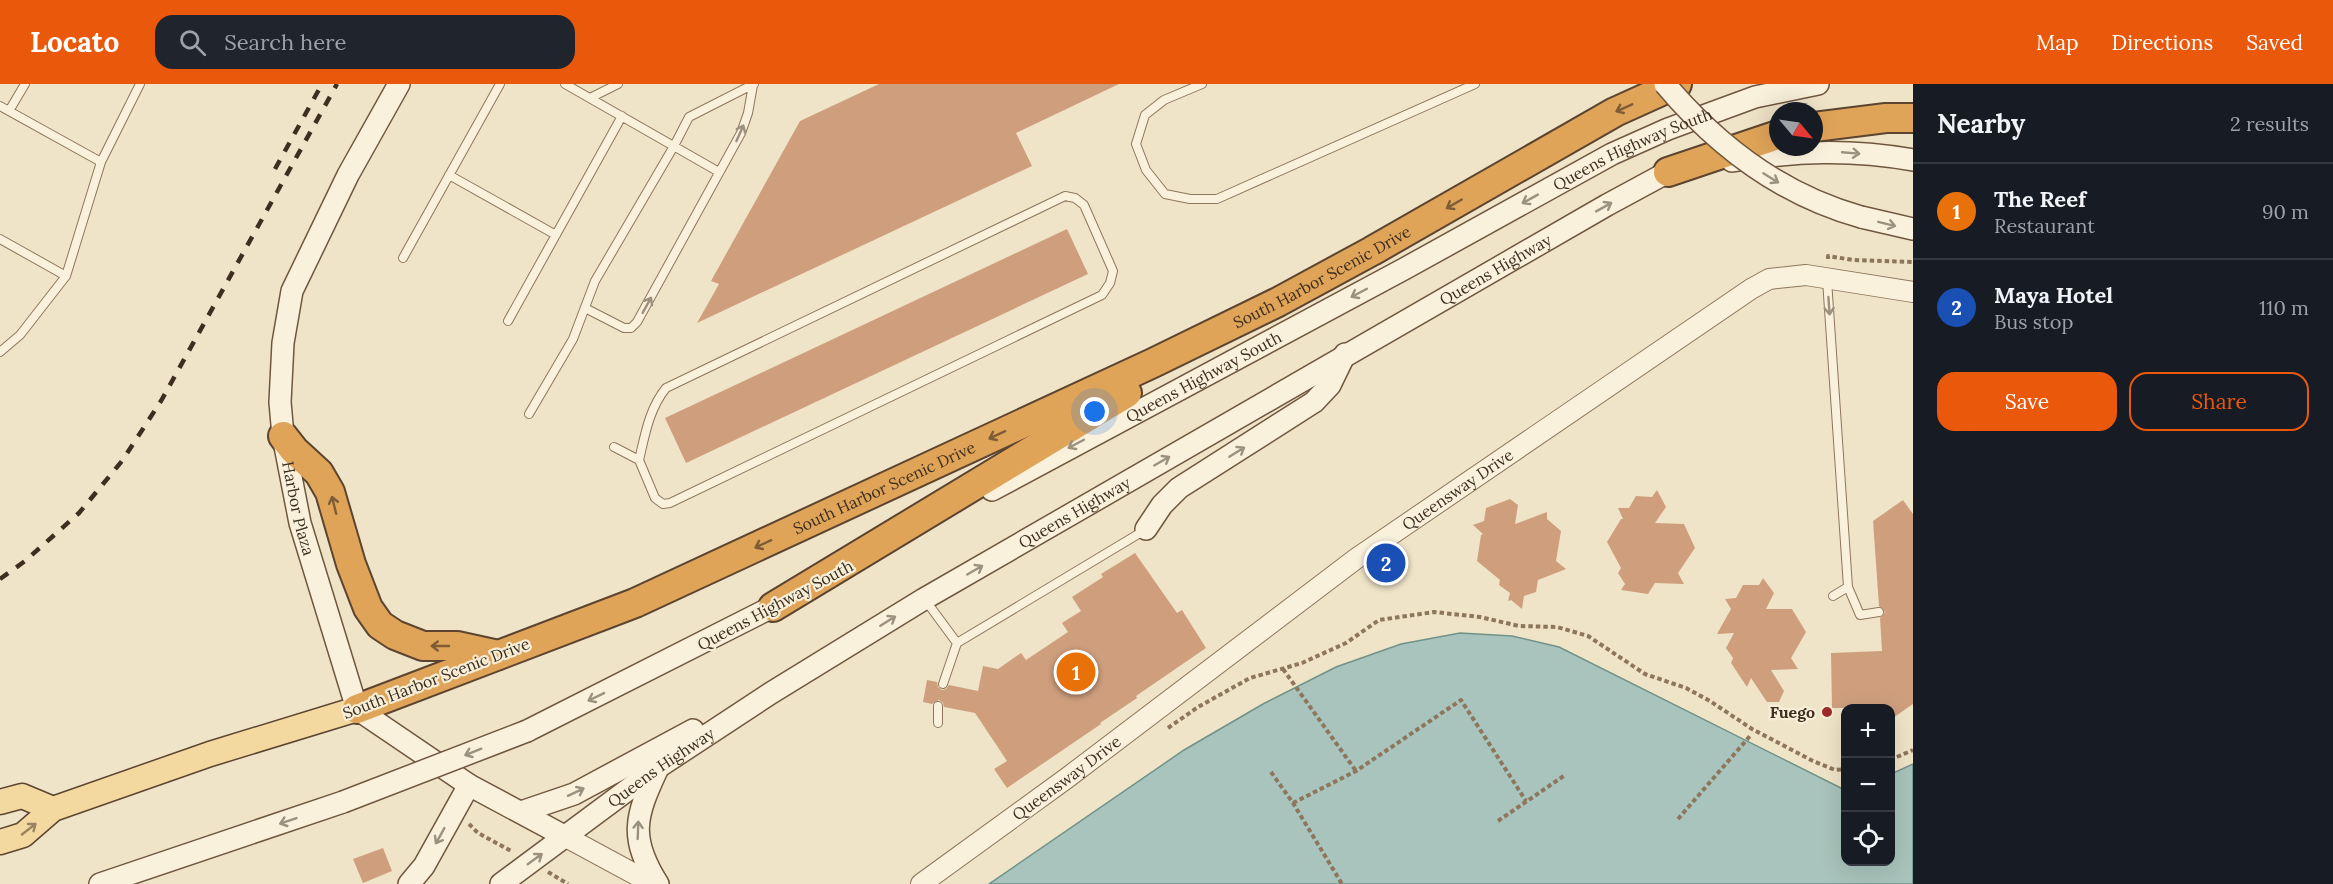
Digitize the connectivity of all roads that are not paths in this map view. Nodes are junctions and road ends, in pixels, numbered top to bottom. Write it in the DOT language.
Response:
graph roads {
  1 [pos="24,84"];
  2 [pos="140,84"];
  3 [pos="399,84"];
  4 [pos="500,84"];
  5 [pos="565,84"];
  6 [pos="618,84"];
  7 [pos="753,84"];
  8 [pos="1202,84"];
  9 [pos="1475,84"];
  10 [pos="1665,84"];
  11 [pos="1677,84"];
  12 [pos="1818,84"];
  13 [pos="590,98"];
  14 [pos="0,105"];
  15 [pos="9,111"];
  16 [pos="622,116"];
  17 [pos="1913,118"];
  18 [pos="1823,126"];
  19 [pos="1769,138"];
  20 [pos="674,146"];
  21 [pos="1913,160"];
  22 [pos="101,162"];
  23 [pos="720,172"];
  24 [pos="1668,172"];
  25 [pos="449,175"];
  26 [pos="1913,229"];
  27 [pos="556,236"];
  28 [pos="0,239"];
  29 [pos="403,258"];
  30 [pos="66,276"];
  31 [pos="1827,279"];
  32 [pos="1913,292"];
  33 [pos="1278,302"];
  34 [pos="585,308"];
  35 [pos="508,321"];
  36 [pos="0,352"];
  37 [pos="1346,354"];
  38 [pos="529,414"];
  39 [pos="283,435"];
  40 [pos="614,447"];
  41 [pos="639,460"];
  42 [pos="1146,529"];
  43 [pos="1848,586"];
  44 [pos="1833,596"];
  45 [pos="924,599"];
  46 [pos="773,607"];
  47 [pos="1879,612"];
  48 [pos="852,643"];
  49 [pos="957,643"];
  50 [pos="498,655"];
  51 [pos="943,684"];
  52 [pos="938,706"];
  53 [pos="357,709"];
  54 [pos="938,723"];
  55 [pos="657,768"];
  56 [pos="469,785"];
  57 [pos="0,802"];
  58 [pos="53,809"];
  59 [pos="521,812"];
  60 [pos="566,837"];
  61 [pos="0,842"];
  62 [pos="100,884"];
  63 [pos="409,884"];
  64 [pos="501,884"];
  65 [pos="653,884"];
  66 [pos="658,884"];
  67 [pos="921,884"];
  1 -- 15 [label="lane"];
  2 -- 22 [label="lane"];
  3 -- 39 [label="main road, Harbor Plaza"];
  4 -- 25 [label="lane"];
  5 -- 13 [label="lane"];
  6 -- 13 [label="lane"];
  7 -- 20 [label="lane"];
  23 -- 7 [label="lane, one-way"];
  8 -- 9 [label="lane"];
  10 -- 26 [label="main road, one-way, bridge"];
  11 -- 33 [label="highway, South Harbor Scenic Drive, one-way"];
  12 -- 46 [label="main road, Queens Highway South, one-way"];
  13 -- 16 [label="lane"];
  14 -- 15 [label="lane"];
  15 -- 22 [label="lane"];
  16 -- 20 [label="lane"];
  16 -- 27 [label="lane"];
  17 -- 18 [label="highway"];
  19 -- 24 [label="highway"];
  20 -- 23 [label="lane"];
  20 -- 34 [label="lane"];
  24 -- 21 [label="main road, Queens Highway, one-way"];
  22 -- 30 [label="lane"];
  34 -- 23 [label="lane, one-way"];
  37 -- 24 [label="main road, Queens Highway, one-way"];
  25 -- 27 [label="lane"];
  25 -- 29 [label="lane"];
  27 -- 35 [label="lane"];
  28 -- 30 [label="lane"];
  30 -- 36 [label="lane"];
  31 -- 32 [label="street, Queensway Drive"];
  31 -- 43 [label="lane, one-way"];
  31 -- 67 [label="street, Queensway Drive"];
  33 -- 46 [label="highway"];
  33 -- 50 [label="highway, South Harbor Scenic Drive, one-way"];
  34 -- 38 [label="lane"];
  42 -- 37 [label="main road, one-way"];
  45 -- 37 [label="main road, Queens Highway, one-way"];
  50 -- 39 [label="highway, one-way"];
  39 -- 53 [label="main road, Harbor Plaza"];
  40 -- 41 [label="lane"];
  41 -- 41 [label="lane"];
  42 -- 49 [label="lane"];
  43 -- 44 [label="lane"];
  43 -- 47 [label="lane"];
  48 -- 45 [label="main road, Queens Highway, one-way"];
  45 -- 49 [label="lane"];
  46 -- 62 [label="main road, Queens Highway South, one-way, bridge"];
  48 -- 55 [label="main road, Queens Highway"];
  59 -- 48 [label="main road, one-way"];
  49 -- 51 [label="lane"];
  50 -- 53 [label="highway, South Harbor Scenic Drive"];
  52 -- 54 [label="lane"];
  53 -- 56 [label="main road"];
  53 -- 58 [label="main road, South Harbor Scenic Drive"];
  55 -- 60 [label="main road, Queens Highway"];
  66 -- 55 [label="main road, one-way"];
  56 -- 59 [label="main road"];
  56 -- 63 [label="main road, one-way"];
  57 -- 58 [label="main road"];
  61 -- 58 [label="main road, South Harbor Scenic Drive, one-way"];
  59 -- 60 [label="main road"];
  64 -- 60 [label="main road, Queens Highway, one-way"];
  60 -- 65 [label="street"];
}
